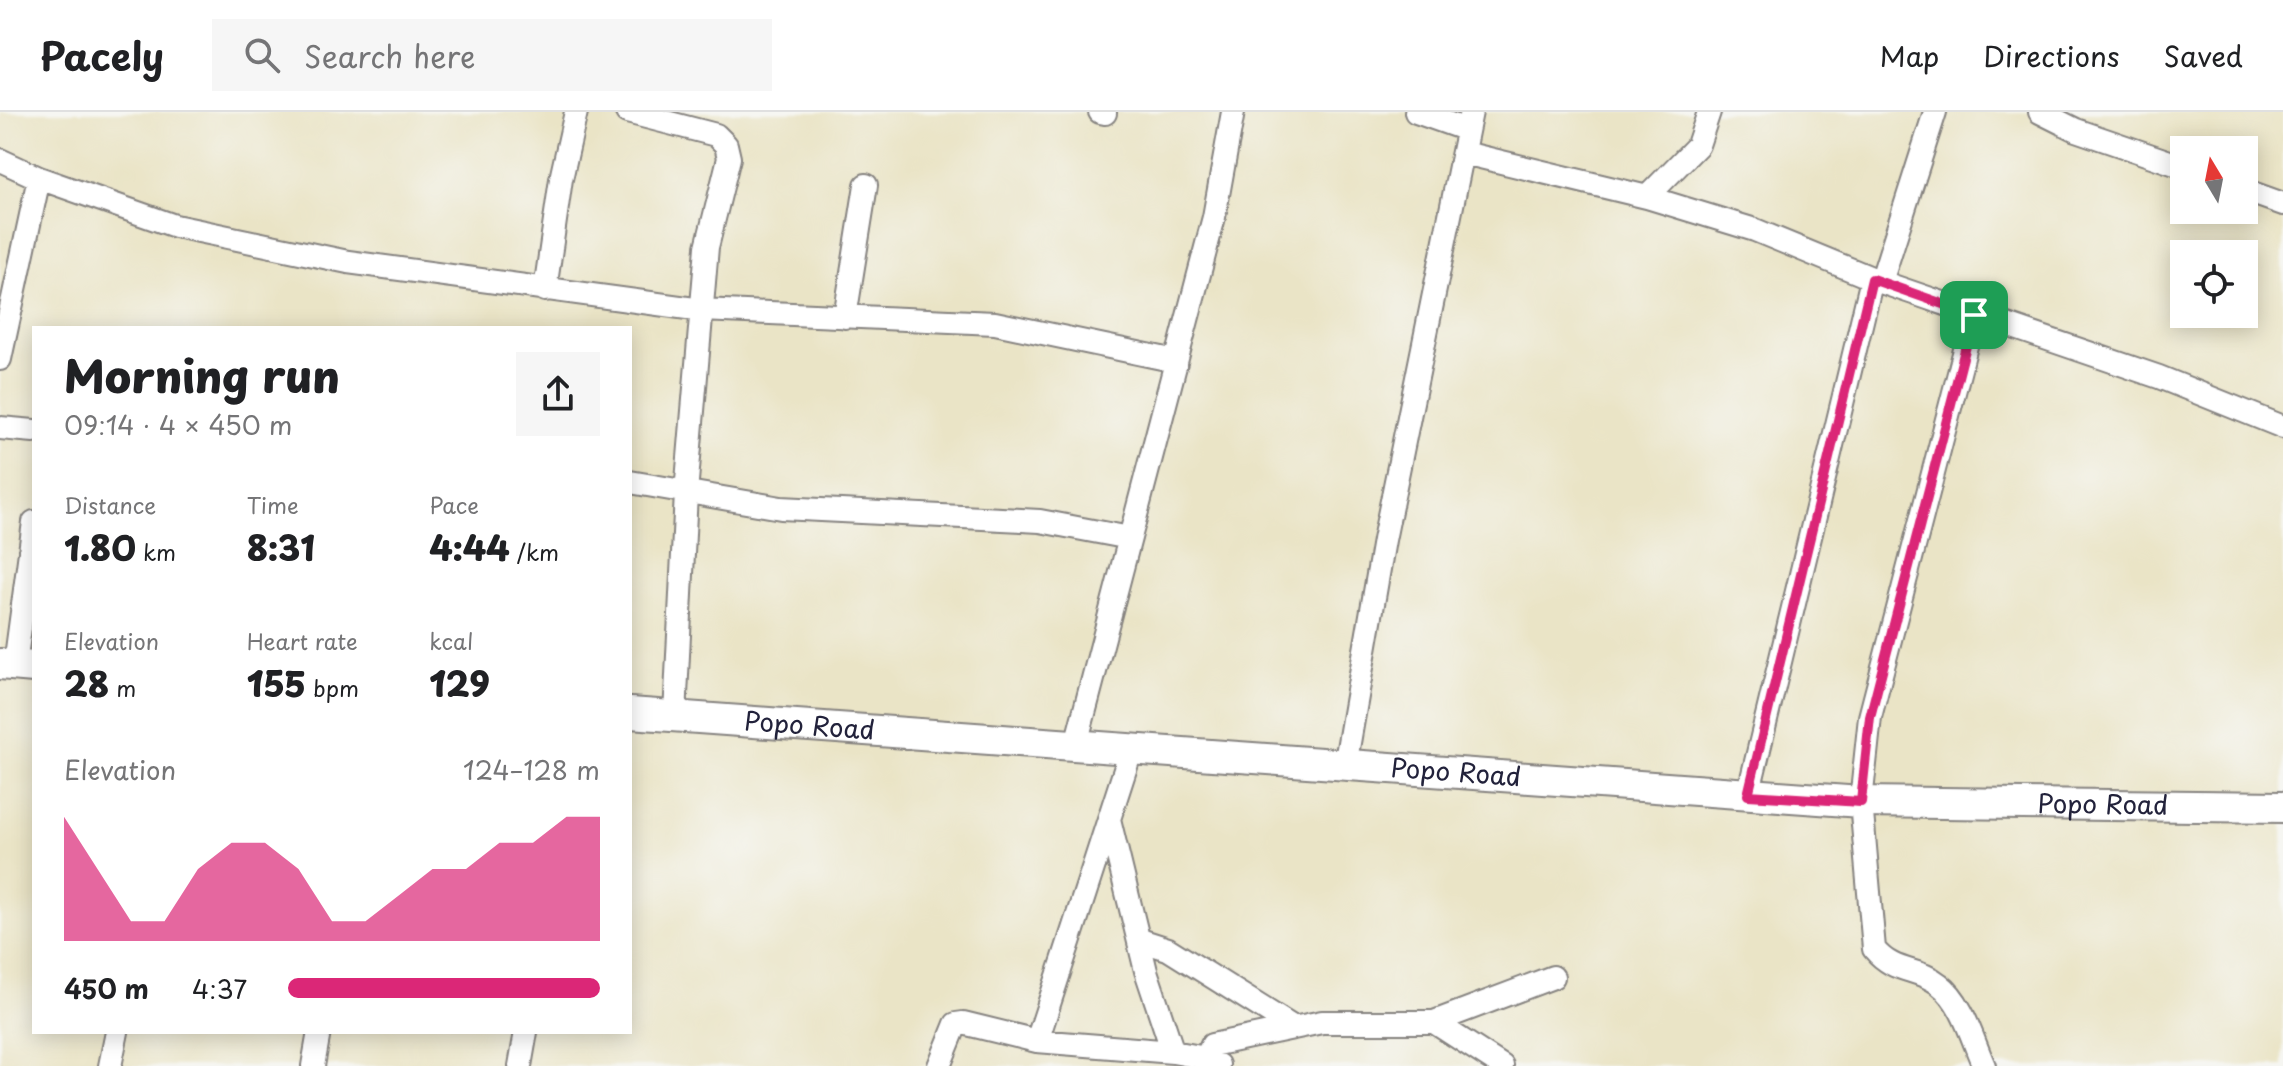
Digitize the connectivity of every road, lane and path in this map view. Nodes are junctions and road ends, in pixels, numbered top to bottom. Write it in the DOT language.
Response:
graph roads {
  1 [pos="576,112"];
  2 [pos="627,112"];
  3 [pos="1233,112"];
  4 [pos="1416,112"];
  5 [pos="1709,112"];
  6 [pos="1935,112"];
  7 [pos="2040,112"];
  8 [pos="1469,121"];
  9 [pos="1464,153"];
  10 [pos="0,160"];
  11 [pos="2170,162"];
  12 [pos="39,178"];
  13 [pos="866,185"];
  14 [pos="2258,195"];
  15 [pos="1647,197"];
  16 [pos="2283,204"];
  17 [pos="1876,281"];
  18 [pos="545,290"];
  19 [pos="702,310"];
  20 [pos="1974,315"];
  21 [pos="845,317"];
  22 [pos="0,359"];
  23 [pos="1176,361"];
  24 [pos="2283,427"];
  25 [pos="0,428"];
  26 [pos="32,431"];
  27 [pos="632,482"];
  28 [pos="686,493"];
  29 [pos="32,538"];
  30 [pos="1130,538"];
  31 [pos="16,666"];
  32 [pos="632,713"];
  33 [pos="675,716"];
  34 [pos="1076,744"];
  35 [pos="1132,748"];
  36 [pos="1345,766"];
  37 [pos="2283,782"];
  38 [pos="1748,795"];
  39 [pos="1861,802"];
  40 [pos="2273,806"];
  41 [pos="1109,819"];
  42 [pos="1140,940"];
  43 [pos="1553,977"];
  44 [pos="1434,1022"];
  45 [pos="1291,1026"];
  46 [pos="117,1034"];
  47 [pos="319,1034"];
  48 [pos="526,1034"];
  49 [pos="1037,1041"];
  50 [pos="1173,1052"];
  51 [pos="1212,1062"];
  52 [pos="110,1066"];
  53 [pos="313,1066"];
  54 [pos="520,1066"];
  55 [pos="939,1066"];
  56 [pos="1502,1066"];
  57 [pos="1984,1066"];
  1 -- 18 [label="street"];
  2 -- 19 [label="street"];
  3 -- 23 [label="street"];
  4 -- 8 [label="street"];
  5 -- 15 [label="street"];
  6 -- 17 [label="street"];
  7 -- 11 [label="street"];
  8 -- 9 [label="street"];
  9 -- 15 [label="street"];
  9 -- 36 [label="street"];
  10 -- 12 [label="street"];
  12 -- 18 [label="street"];
  12 -- 22 [label="street"];
  13 -- 21 [label="street"];
  14 -- 16 [label="street"];
  15 -- 17 [label="street"];
  17 -- 20 [label="street"];
  17 -- 38 [label="street"];
  18 -- 19 [label="street"];
  19 -- 21 [label="street"];
  19 -- 28 [label="street"];
  20 -- 24 [label="street"];
  20 -- 39 [label="street"];
  21 -- 23 [label="street"];
  23 -- 30 [label="street"];
  25 -- 26 [label="street"];
  27 -- 28 [label="street"];
  28 -- 30 [label="street"];
  28 -- 33 [label="street"];
  29 -- 31 [label="street"];
  30 -- 34 [label="street"];
  32 -- 33 [label="main road, Popo Road"];
  33 -- 34 [label="main road, Popo Road"];
  34 -- 35 [label="main road, Popo Road"];
  35 -- 36 [label="main road, Popo Road"];
  35 -- 41 [label="street"];
  36 -- 38 [label="main road, Popo Road"];
  37 -- 40 [label="main road"];
  38 -- 39 [label="main road, Popo Road"];
  39 -- 40 [label="main road, Popo Road"];
  39 -- 57 [label="street"];
  41 -- 42 [label="street"];
  41 -- 49 [label="street"];
  42 -- 45 [label="street"];
  42 -- 50 [label="street"];
  43 -- 44 [label="street"];
  44 -- 45 [label="street"];
  44 -- 56 [label="street"];
  45 -- 51 [label="street"];
  46 -- 52 [label="street"];
  47 -- 53 [label="street"];
  48 -- 54 [label="street"];
  49 -- 50 [label="street"];
  49 -- 55 [label="street"];
  50 -- 51 [label="street"];
}
